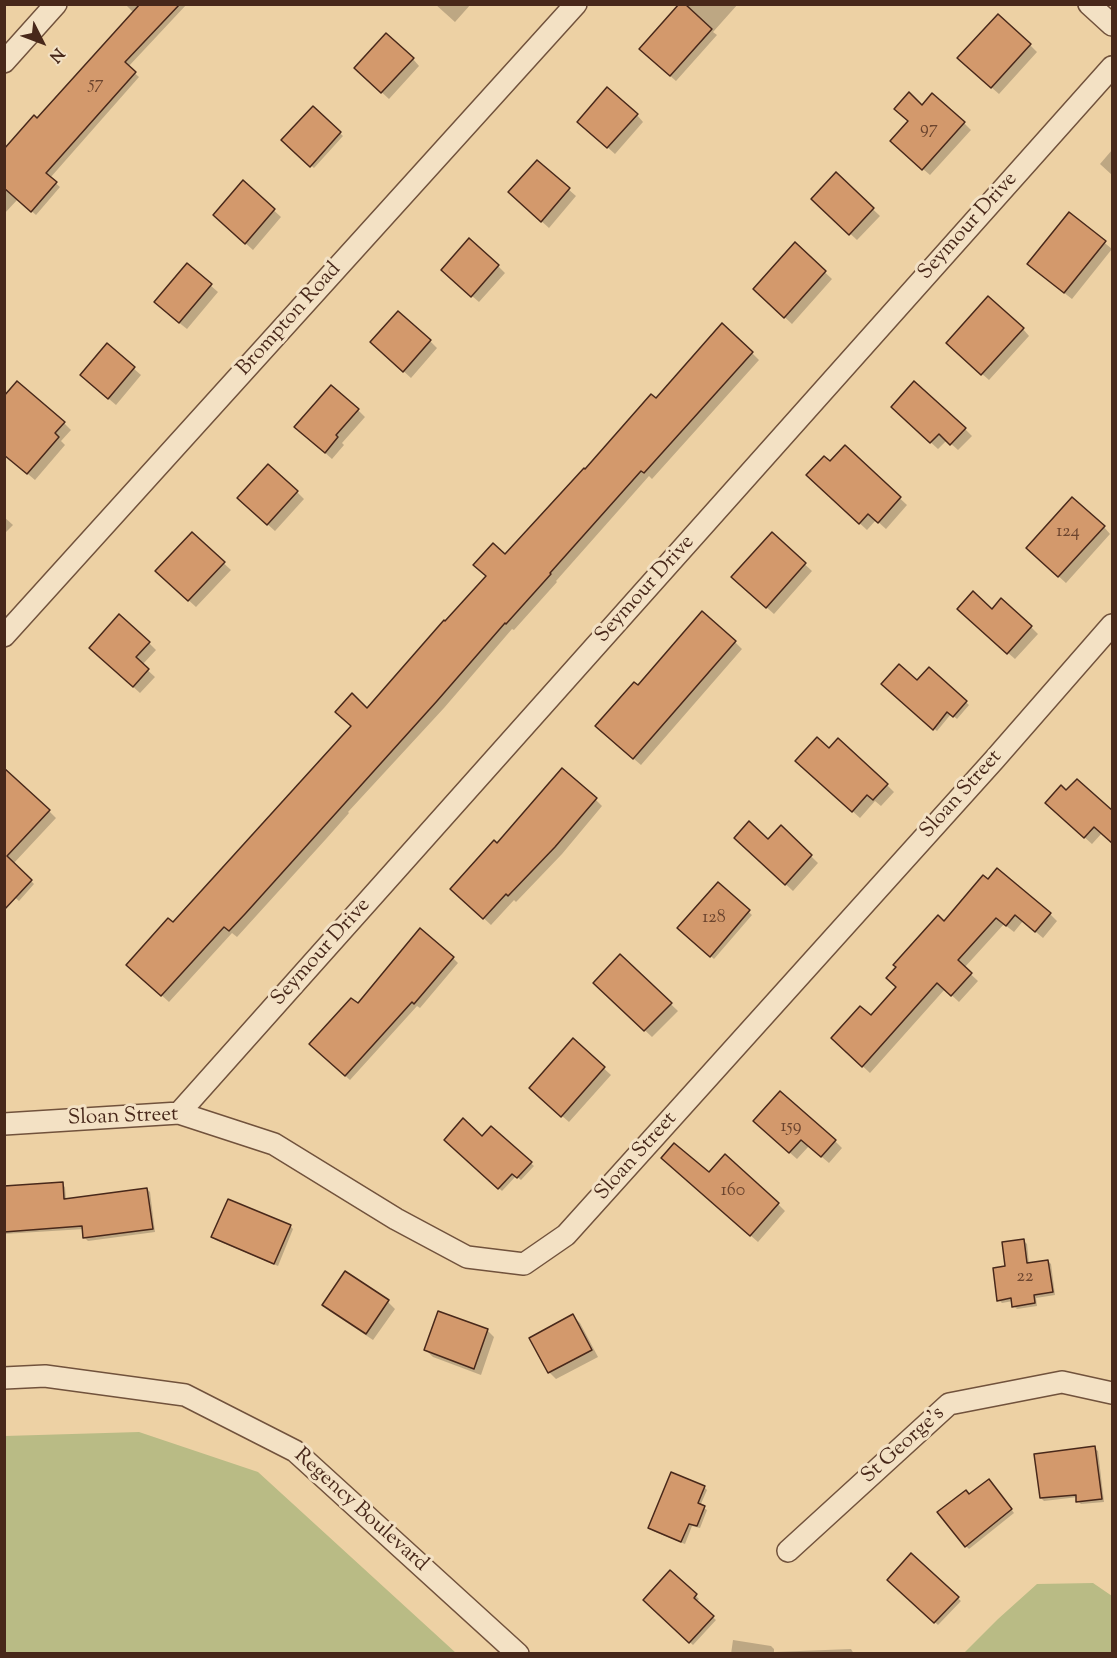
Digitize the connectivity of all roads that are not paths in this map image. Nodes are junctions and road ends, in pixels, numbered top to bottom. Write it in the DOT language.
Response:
graph roads {
  1 [pos="56,4"];
  2 [pos="576,4"];
  3 [pos="1089,4"];
  4 [pos="1113,25"];
  5 [pos="4,62"];
  6 [pos="1113,67"];
  7 [pos="1113,625"];
  8 [pos="4,636"];
  9 [pos="179,1113"];
  10 [pos="4,1124"];
  11 [pos="4,1378"];
  12 [pos="1113,1393"];
  13 [pos="788,1551"];
  14 [pos="518,1653"];
  1 -- 5 [label="street"];
  2 -- 8 [label="street, Brompton Road"];
  3 -- 4 [label="street"];
  6 -- 9 [label="street, Seymour Drive"];
  7 -- 9 [label="street, Sloan Street"];
  9 -- 10 [label="street, Sloan Street"];
  11 -- 14 [label="street, Regency Boulevard"];
  12 -- 13 [label="street, St George's"];
}
